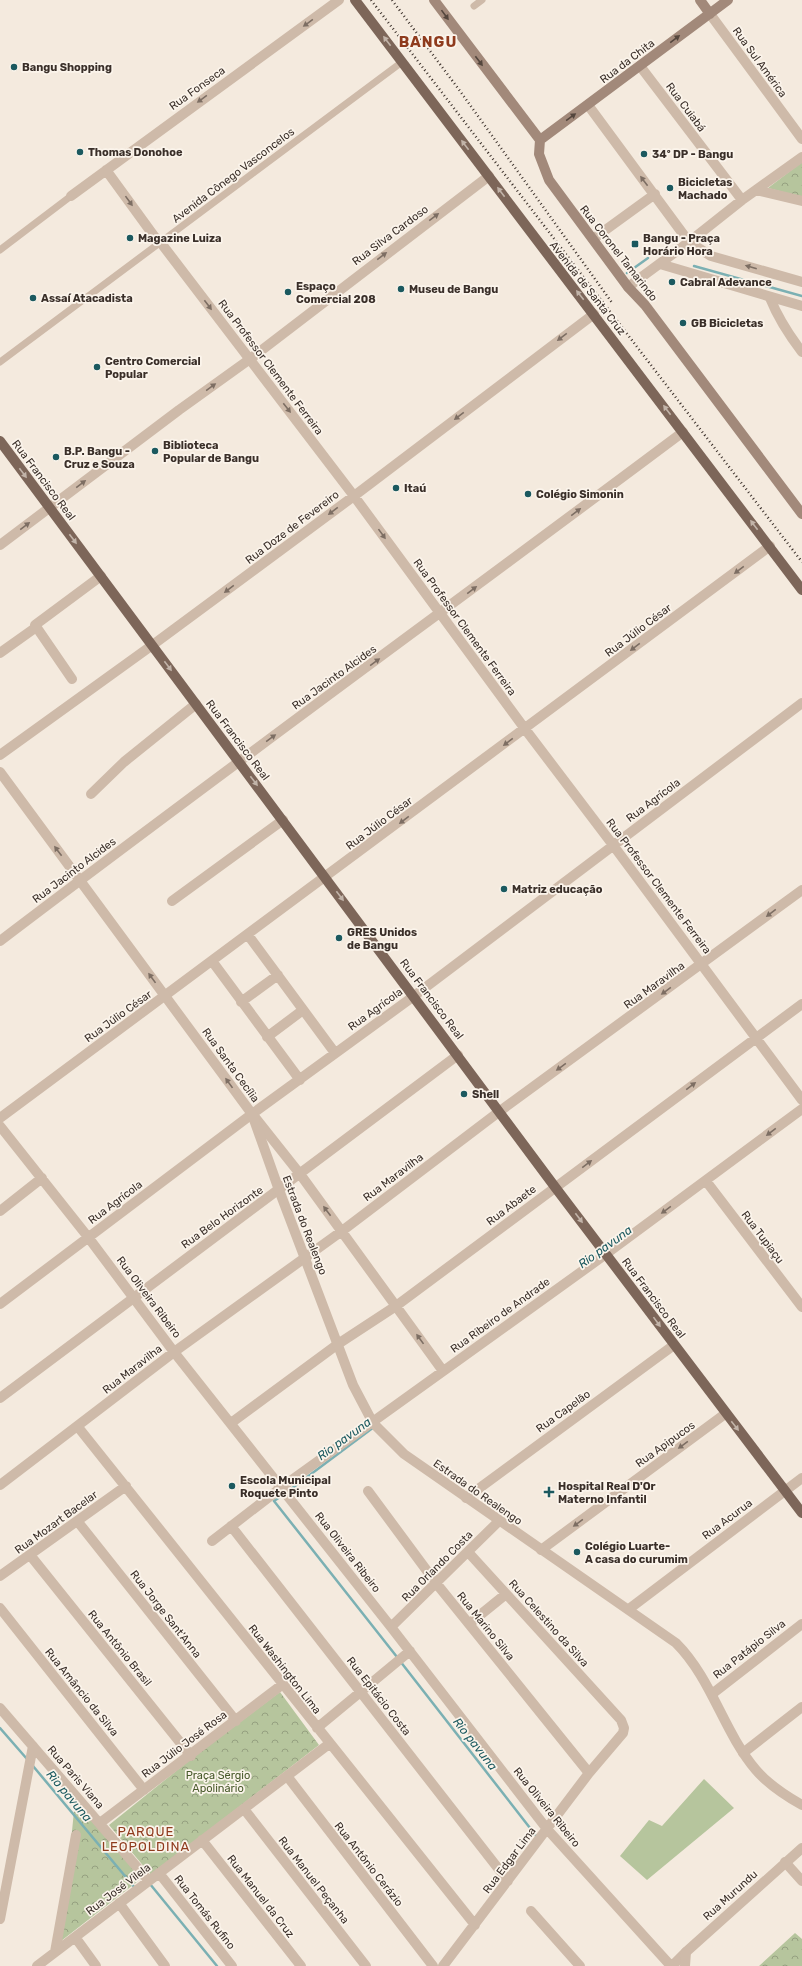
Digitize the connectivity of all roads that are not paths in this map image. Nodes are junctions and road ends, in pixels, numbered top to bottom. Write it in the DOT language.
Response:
graph roads {
  1 [pos="339,0"];
  2 [pos="355,0"];
  3 [pos="434,0"];
  4 [pos="482,0"];
  5 [pos="700,0"];
  6 [pos="728,0"];
  7 [pos="474,6"];
  8 [pos="710,14"];
  9 [pos="402,62"];
  10 [pos="640,66"];
  11 [pos="588,105"];
  12 [pos="802,139"];
  13 [pos="540,140"];
  14 [pos="802,157"];
  15 [pos="106,170"];
  16 [pos="489,176"];
  17 [pos="756,190"];
  18 [pos="655,194"];
  19 [pos="71,196"];
  20 [pos="742,200"];
  21 [pos="802,202"];
  22 [pos="593,239"];
  23 [pos="690,242"];
  24 [pos="161,243"];
  25 [pos="0,250"];
  26 [pos="660,264"];
  27 [pos="802,282"];
  28 [pos="628,287"];
  29 [pos="770,298"];
  30 [pos="802,306"];
  31 [pos="594,314"];
  32 [pos="802,352"];
  33 [pos="250,359"];
  34 [pos="0,362"];
  35 [pos="684,432"];
  36 [pos="0,442"];
  37 [pos="354,496"];
  38 [pos="50,508"];
  39 [pos="801,510"];
  40 [pos="0,545"];
  41 [pos="770,546"];
  42 [pos="100,576"];
  43 [pos="802,590"];
  44 [pos="441,614"];
  45 [pos="35,628"];
  46 [pos="152,645"];
  47 [pos="0,653"];
  48 [pos="72,679"];
  49 [pos="802,703"];
  50 [pos="196,704"];
  51 [pos="525,729"];
  52 [pos="0,755"];
  53 [pos="239,762"];
  54 [pos="0,772"];
  55 [pos="91,794"];
  56 [pos="283,820"];
  57 [pos="613,845"];
  58 [pos="326,877"];
  59 [pos="80,880"];
  60 [pos="802,890"];
  61 [pos="172,901"];
  62 [pos="248,935"];
  63 [pos="0,942"];
  64 [pos="212,961"];
  65 [pos="702,965"];
  66 [pos="278,975"];
  67 [pos="166,996"];
  68 [pos="414,996"];
  69 [pos="242,1002"];
  70 [pos="802,1004"];
  71 [pos="303,1010"];
  72 [pos="267,1037"];
  73 [pos="756,1038"];
  74 [pos="335,1053"];
  75 [pos="458,1055"];
  76 [pos="300,1080"];
  77 [pos="802,1100"];
  78 [pos="802,1109"];
  79 [pos="500,1111"];
  80 [pos="252,1114"];
  81 [pos="0,1118"];
  82 [pos="0,1126"];
  83 [pos="300,1174"];
  84 [pos="42,1178"];
  85 [pos="707,1182"];
  86 [pos="555,1187"];
  87 [pos="278,1190"];
  88 [pos="0,1211"];
  89 [pos="342,1231"];
  90 [pos="88,1237"];
  91 [pos="606,1254"];
  92 [pos="304,1258"];
  93 [pos="134,1297"];
  94 [pos="0,1304"];
  95 [pos="396,1306"];
  96 [pos="802,1307"];
  97 [pos="338,1344"];
  98 [pos="674,1345"];
  99 [pos="174,1352"];
  100 [pos="443,1371"];
  101 [pos="0,1398"];
  102 [pos="725,1414"];
  103 [pos="231,1423"];
  104 [pos="373,1423"];
  105 [pos="78,1427"];
  106 [pos="802,1478"];
  107 [pos="0,1485"];
  108 [pos="126,1486"];
  109 [pos="282,1487"];
  110 [pos="785,1490"];
  111 [pos="368,1491"];
  112 [pos="466,1498"];
  113 [pos="802,1513"];
  114 [pos="499,1521"];
  115 [pos="78,1522"];
  116 [pos="231,1526"];
  117 [pos="212,1541"];
  118 [pos="541,1550"];
  119 [pos="468,1552"];
  120 [pos="30,1555"];
  121 [pos="0,1576"];
  122 [pos="436,1584"];
  123 [pos="506,1594"];
  124 [pos="0,1608"];
  125 [pos="629,1608"];
  126 [pos="469,1624"];
  127 [pos="802,1624"];
  128 [pos="391,1627"];
  129 [pos="410,1651"];
  130 [pos="283,1684"];
  131 [pos="361,1692"];
  132 [pos="712,1694"];
  133 [pos="802,1707"];
  134 [pos="612,1710"];
  135 [pos="2,1715"];
  136 [pos="236,1721"];
  137 [pos="317,1728"];
  138 [pos="329,1744"];
  139 [pos="32,1746"];
  140 [pos="743,1753"];
  141 [pos="191,1756"];
  142 [pos="589,1773"];
  143 [pos="287,1776"];
  144 [pos="144,1790"];
  145 [pos="802,1805"];
  146 [pos="244,1809"];
  147 [pos="100,1823"];
  148 [pos="547,1829"];
  149 [pos="76,1835"];
  150 [pos="202,1840"];
  151 [pos="802,1848"];
  152 [pos="785,1862"];
  153 [pos="159,1873"];
  154 [pos="149,1881"];
  155 [pos="508,1881"];
  156 [pos="802,1881"];
  157 [pos="119,1903"];
  158 [pos="531,1911"];
  159 [pos="0,1919"];
  160 [pos="474,1925"];
  161 [pos="76,1937"];
  162 [pos="55,1952"];
  163 [pos="686,1952"];
  164 [pos="37,1966"];
  165 [pos="96,1966"];
  166 [pos="165,1966"];
  167 [pos="232,1966"];
  168 [pos="301,1966"];
  169 [pos="366,1966"];
  170 [pos="433,1966"];
  171 [pos="443,1966"];
  172 [pos="580,1966"];
  173 [pos="671,1966"];
  174 [pos="685,1966"];
  1 -- 15 [label="street, Rua Fonseca, one-way"];
  9 -- 2 [label="main road, Avenida de Santa Cruz, one-way"];
  3 -- 13 [label="main road, one-way"];
  4 -- 7 [label="street"];
  5 -- 8 [label="main road, Rua Sul América"];
  6 -- 8 [label="main road, Rua da Chita"];
  10 -- 8 [label="main road, Rua da Chita, one-way"];
  8 -- 12 [label="street, Rua Sul América"];
  16 -- 9 [label="main road, Avenida de Santa Cruz, one-way"];
  9 -- 24 [label="street, Avenida Cônego Vasconcelos"];
  10 -- 11 [label="main road, Rua da Chita"];
  10 -- 20 [label="street, Rua Cuiabá"];
  13 -- 11 [label="main road, Rua da Chita, one-way"];
  18 -- 11 [label="street, one-way"];
  13 -- 22 [label="main road, Rua Coronel Tamarindo"];
  14 -- 17 [label="street"];
  15 -- 19 [label="street, Rua Fonseca"];
  15 -- 24 [label="street, Rua Professor Clemente Ferreira, one-way"];
  31 -- 16 [label="main road, Avenida de Santa Cruz, one-way"];
  33 -- 16 [label="street, Rua Silva Cardoso, one-way"];
  17 -- 20 [label="street"];
  17 -- 21 [label="street"];
  18 -- 22 [label="street"];
  18 -- 23 [label="street"];
  19 -- 25 [label="street"];
  20 -- 23 [label="street"];
  22 -- 28 [label="main road, Rua Coronel Tamarindo"];
  23 -- 26 [label="street"];
  27 -- 23 [label="street, one-way"];
  24 -- 33 [label="street, Rua Professor Clemente Ferreira, one-way"];
  24 -- 34 [label="street, Avenida Cônego Vasconcelos"];
  26 -- 28 [label="street"];
  26 -- 29 [label="street"];
  28 -- 39 [label="main road, Rua Coronel Tamarindo"];
  29 -- 30 [label="street"];
  29 -- 32 [label="street"];
  35 -- 31 [label="main road, Avenida de Santa Cruz, one-way"];
  31 -- 37 [label="street, Rua Doze de Fevereiro, one-way"];
  33 -- 37 [label="street, Rua Professor Clemente Ferreira, one-way"];
  38 -- 33 [label="street, Rua Silva Cardoso, one-way"];
  41 -- 35 [label="main road, Avenida de Santa Cruz, one-way"];
  44 -- 35 [label="street, Rua Jacinto Alcides, one-way"];
  36 -- 38 [label="main road, Rua Francisco Real, one-way"];
  37 -- 44 [label="street, Rua Professor Clemente Ferreira, one-way"];
  37 -- 46 [label="street, Rua Doze de Fevereiro, one-way"];
  40 -- 38 [label="street, Rua Silva Cardoso, one-way"];
  38 -- 42 [label="main road, Rua Francisco Real, one-way"];
  41 -- 43 [label="main road, Avenida de Santa Cruz"];
  41 -- 51 [label="street, Rua Júlio César, one-way"];
  42 -- 45 [label="street"];
  42 -- 46 [label="main road, Rua Francisco Real"];
  44 -- 51 [label="street, Rua Professor Clemente Ferreira"];
  53 -- 44 [label="street, Rua Jacinto Alcides, one-way"];
  45 -- 47 [label="street"];
  45 -- 48 [label="street"];
  46 -- 50 [label="main road, Rua Francisco Real, one-way"];
  46 -- 52 [label="street, Rua Doze de Fevereiro"];
  49 -- 57 [label="street, Rua Agrícola"];
  50 -- 53 [label="main road, Rua Francisco Real"];
  50 -- 55 [label="street"];
  51 -- 57 [label="street, Rua Professor Clemente Ferreira"];
  51 -- 58 [label="street, Rua Júlio César, one-way"];
  53 -- 56 [label="main road, Rua Francisco Real, one-way"];
  53 -- 59 [label="street, Rua Jacinto Alcides"];
  59 -- 54 [label="street, Rua Santa Cecília, one-way"];
  56 -- 58 [label="main road, Rua Francisco Real"];
  56 -- 61 [label="street"];
  57 -- 65 [label="street, Rua Professor Clemente Ferreira"];
  57 -- 68 [label="street, Rua Agrícola"];
  58 -- 62 [label="street, Rua Júlio César"];
  58 -- 68 [label="main road, Rua Francisco Real, one-way"];
  59 -- 63 [label="street, Rua Jacinto Alcides"];
  67 -- 59 [label="street, Rua Santa Cecília, one-way"];
  60 -- 65 [label="street, Rua Maravilha, one-way"];
  62 -- 64 [label="street, Rua Júlio César"];
  62 -- 66 [label="street"];
  64 -- 67 [label="street, Rua Júlio César"];
  64 -- 69 [label="street"];
  65 -- 73 [label="street, Rua Professor Clemente Ferreira"];
  65 -- 79 [label="street, Rua Maravilha, one-way"];
  66 -- 69 [label="street"];
  66 -- 71 [label="street"];
  80 -- 67 [label="street, Rua Santa Cecília, one-way"];
  67 -- 81 [label="street, Rua Júlio César"];
  68 -- 74 [label="street, Rua Agrícola"];
  68 -- 75 [label="main road, Rua Francisco Real"];
  69 -- 72 [label="street"];
  70 -- 73 [label="street, Rua Abaete"];
  71 -- 72 [label="street"];
  71 -- 74 [label="street"];
  72 -- 76 [label="street"];
  73 -- 77 [label="street, Rua Professor Clemente Ferreira"];
  86 -- 73 [label="street, Rua Abaete, one-way"];
  74 -- 76 [label="street, Rua Agrícola"];
  75 -- 79 [label="main road, Rua Francisco Real"];
  75 -- 83 [label="street, Rua Belo Horizonte"];
  76 -- 80 [label="street, Rua Agrícola"];
  78 -- 85 [label="street, Rua Ribeiro de Andrade, one-way"];
  79 -- 86 [label="main road, Rua Francisco Real"];
  79 -- 89 [label="street, Rua Maravilha"];
  80 -- 83 [label="street, Rua Santa Cecília"];
  80 -- 87 [label="street, Estrada do Realengo"];
  80 -- 90 [label="street, Rua Agrícola"];
  82 -- 84 [label="street, Rua Oliveira Ribeiro"];
  83 -- 87 [label="street, Rua Belo Horizonte"];
  89 -- 83 [label="street, Rua Santa Cecília, one-way"];
  84 -- 88 [label="street"];
  84 -- 90 [label="street, Rua Oliveira Ribeiro"];
  85 -- 91 [label="street, Rua Ribeiro de Andrade, one-way"];
  85 -- 96 [label="street, Rua Tupiaçu"];
  86 -- 91 [label="main road, Rua Francisco Real, one-way"];
  86 -- 95 [label="street, Rua Abaete"];
  87 -- 92 [label="street, Estrada do Realengo"];
  87 -- 93 [label="street, Rua Belo Horizonte"];
  89 -- 92 [label="street, Rua Maravilha"];
  89 -- 95 [label="street, Rua Santa Cecília"];
  90 -- 93 [label="street, Rua Oliveira Ribeiro"];
  90 -- 94 [label="street, Rua Agrícola"];
  91 -- 98 [label="main road, Rua Francisco Real, one-way"];
  91 -- 100 [label="street, Rua Ribeiro de Andrade"];
  92 -- 97 [label="street, Estrada do Realengo"];
  92 -- 99 [label="street, Rua Maravilha"];
  93 -- 99 [label="street, Rua Oliveira Ribeiro"];
  93 -- 101 [label="street, Rua Belo Horizonte"];
  95 -- 97 [label="street, Rua Abaete"];
  100 -- 95 [label="street, Rua Santa Cecília, one-way"];
  97 -- 103 [label="street, Rua Abaete"];
  97 -- 104 [label="street, Estrada do Realengo"];
  98 -- 102 [label="main road, Rua Francisco Real"];
  98 -- 112 [label="street, Rua Capelão"];
  99 -- 103 [label="street, Rua Oliveira Ribeiro"];
  99 -- 105 [label="street, Rua Maravilha"];
  100 -- 104 [label="street, Rua Ribeiro de Andrade"];
  102 -- 110 [label="main road, Rua Francisco Real, one-way"];
  102 -- 118 [label="street, Rua Apipucos, one-way"];
  103 -- 109 [label="street, Rua Oliveira Ribeiro"];
  104 -- 109 [label="street, Rua Ribeiro de Andrade"];
  104 -- 112 [label="street, Estrada do Realengo"];
  105 -- 107 [label="street, Rua Maravilha"];
  105 -- 108 [label="street, Rua Washington Lima"];
  106 -- 110 [label="street, Rua Acurua"];
  108 -- 115 [label="street, Rua Mozart Bacelar"];
  108 -- 130 [label="street, Rua Washington Lima"];
  109 -- 116 [label="street, Rua Ribeiro de Andrade"];
  109 -- 128 [label="street, Rua Oliveira Ribeiro"];
  110 -- 113 [label="main road, Rua Francisco Real"];
  110 -- 125 [label="street, Rua Acurua"];
  111 -- 122 [label="street, Rua Marino Silva"];
  112 -- 114 [label="street, Estrada do Realengo"];
  114 -- 118 [label="street, Estrada do Realengo"];
  114 -- 119 [label="street, Rua Orlando Costa"];
  115 -- 120 [label="street, Rua Mozart Bacelar"];
  115 -- 136 [label="street, Rua Jorge Sant'Anna"];
  116 -- 117 [label="street, Rua Ribeiro de Andrade"];
  116 -- 131 [label="street, Rua Epitácio Costa"];
  118 -- 125 [label="street, Estrada do Realengo"];
  119 -- 122 [label="street, Rua Orlando Costa"];
  119 -- 123 [label="street, Rua Celestino da Silva"];
  120 -- 121 [label="street, Rua Mozart Bacelar"];
  120 -- 141 [label="street, Rua Antônio Brasil"];
  122 -- 126 [label="street, Rua Marino Silva"];
  122 -- 128 [label="street, Rua Orlando Costa"];
  123 -- 126 [label="street"];
  123 -- 134 [label="street, Rua Celestino da Silva"];
  124 -- 144 [label="street, Rua Amâncio da Silva"];
  125 -- 132 [label="street, Estrada do Realengo"];
  126 -- 142 [label="street, Rua Marino Silva"];
  127 -- 132 [label="street, Rua Patápio Silva"];
  128 -- 129 [label="street, Rua Oliveira Ribeiro"];
  129 -- 131 [label="street"];
  129 -- 148 [label="street, Rua Oliveira Ribeiro"];
  130 -- 136 [label="street, Rua Júlio José Rosa"];
  130 -- 137 [label="street, Rua Washington Lima"];
  131 -- 137 [label="street"];
  131 -- 155 [label="street, Rua Epitácio Costa"];
  132 -- 140 [label="street, Estrada do Realengo"];
  133 -- 140 [label="street"];
  134 -- 142 [label="street, Rua Edgar Lima"];
  135 -- 139 [label="street, Rua Paris Viana"];
  136 -- 141 [label="street, Rua Júlio José Rosa"];
  137 -- 138 [label="street, Rua Washington Lima"];
  138 -- 143 [label="street, Rua José Vilela"];
  138 -- 160 [label="street, Rua Washington Lima"];
  139 -- 147 [label="street, Rua Paris Viana"];
  139 -- 159 [label="street"];
  140 -- 145 [label="street, Estrada do Realengo"];
  141 -- 144 [label="street, Rua Júlio José Rosa"];
  142 -- 148 [label="street, Rua Edgar Lima"];
  143 -- 146 [label="street, Rua José Vilela"];
  143 -- 170 [label="street, Rua Antônio Cerázio"];
  144 -- 147 [label="street, Rua Júlio José Rosa"];
  146 -- 150 [label="street, Rua José Vilela"];
  146 -- 169 [label="street, Rua Manuel Peçanha"];
  147 -- 154 [label="street, Rua Paris Viana"];
  148 -- 155 [label="street, Rua Edgar Lima"];
  148 -- 173 [label="street, Rua Oliveira Ribeiro"];
  149 -- 162 [label="street"];
  150 -- 153 [label="street, Rua José Vilela"];
  150 -- 168 [label="street, Rua Manuel da Cruz"];
  151 -- 152 [label="street, Rua Murundu"];
  152 -- 156 [label="street"];
  152 -- 163 [label="street, Rua Murundu"];
  153 -- 154 [label="street, Rua José Vilela"];
  153 -- 167 [label="street, Rua Tomás Rufino"];
  154 -- 157 [label="street, Rua José Vilela"];
  155 -- 160 [label="street, Rua Edgar Lima"];
  157 -- 161 [label="street, Rua José Vilela"];
  157 -- 166 [label="street"];
  158 -- 172 [label="street"];
  160 -- 171 [label="street, Rua Edgar Lima"];
  161 -- 162 [label="street, Rua José Vilela"];
  161 -- 165 [label="street"];
  162 -- 164 [label="street, Rua José Vilela"];
  163 -- 173 [label="street, Rua Murundu"];
  163 -- 174 [label="street"];
}
